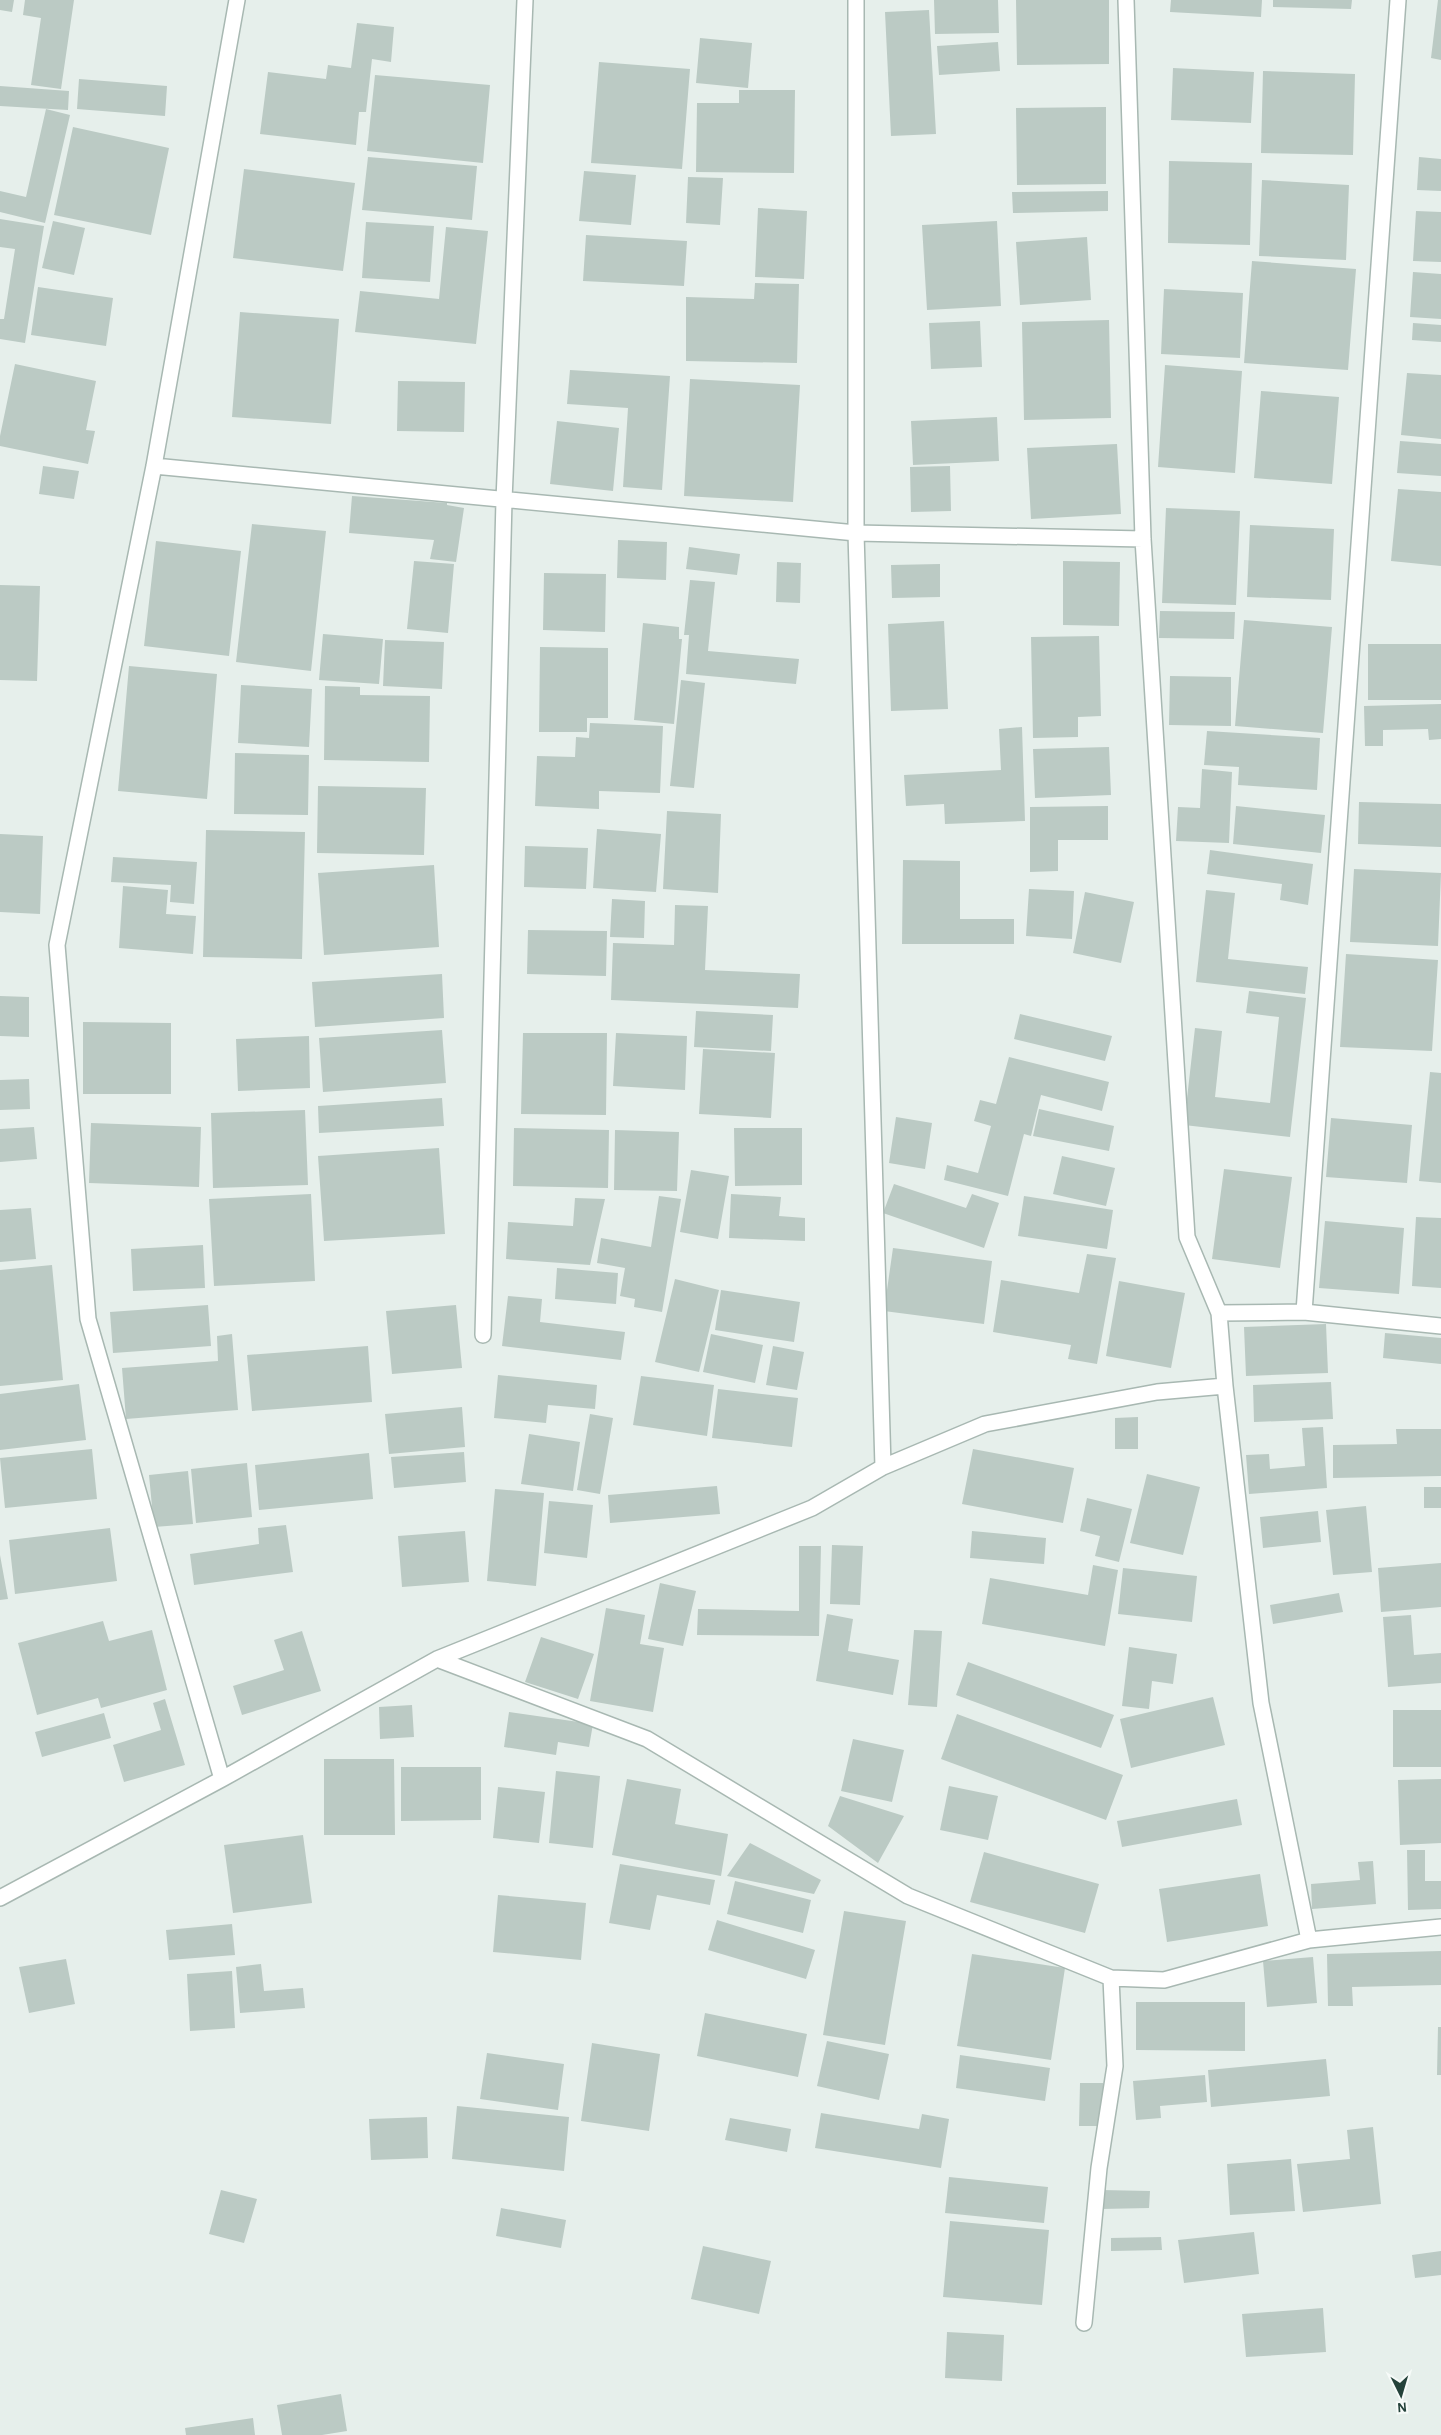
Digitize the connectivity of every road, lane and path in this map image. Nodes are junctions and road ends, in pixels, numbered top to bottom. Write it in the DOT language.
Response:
graph roads {
  1 [pos="237,0"];
  2 [pos="525,0"];
  3 [pos="856,0"];
  4 [pos="1126,0"];
  5 [pos="1398,0"];
  6 [pos="154,466"];
  7 [pos="504,500"];
  8 [pos="856,534"];
  9 [pos="1143,539"];
  10 [pos="1304,1312"];
  11 [pos="1220,1313"];
  12 [pos="1441,1326"];
  13 [pos="483,1336"];
  14 [pos="1225,1386"];
  15 [pos="883,1467"];
  16 [pos="437,1659"];
  17 [pos="222,1779"];
  18 [pos="0,1898"];
  19 [pos="1441,1927"];
  20 [pos="1309,1940"];
  21 [pos="1111,1978"];
  22 [pos="1084,2323"];
  1 -- 6 [label="street"];
  2 -- 7 [label="street"];
  3 -- 8 [label="street"];
  4 -- 9 [label="street"];
  5 -- 10 [label="street"];
  6 -- 7 [label="street"];
  6 -- 17 [label="street"];
  7 -- 8 [label="street"];
  7 -- 13 [label="street"];
  8 -- 9 [label="street"];
  8 -- 15 [label="street"];
  9 -- 11 [label="street"];
  10 -- 11 [label="street"];
  10 -- 12 [label="street"];
  11 -- 14 [label="street"];
  14 -- 15 [label="street"];
  14 -- 20 [label="street"];
  15 -- 16 [label="street"];
  16 -- 17 [label="street"];
  16 -- 21 [label="street"];
  17 -- 18 [label="street"];
  19 -- 20 [label="street"];
  20 -- 21 [label="street"];
  21 -- 22 [label="street"];
}
